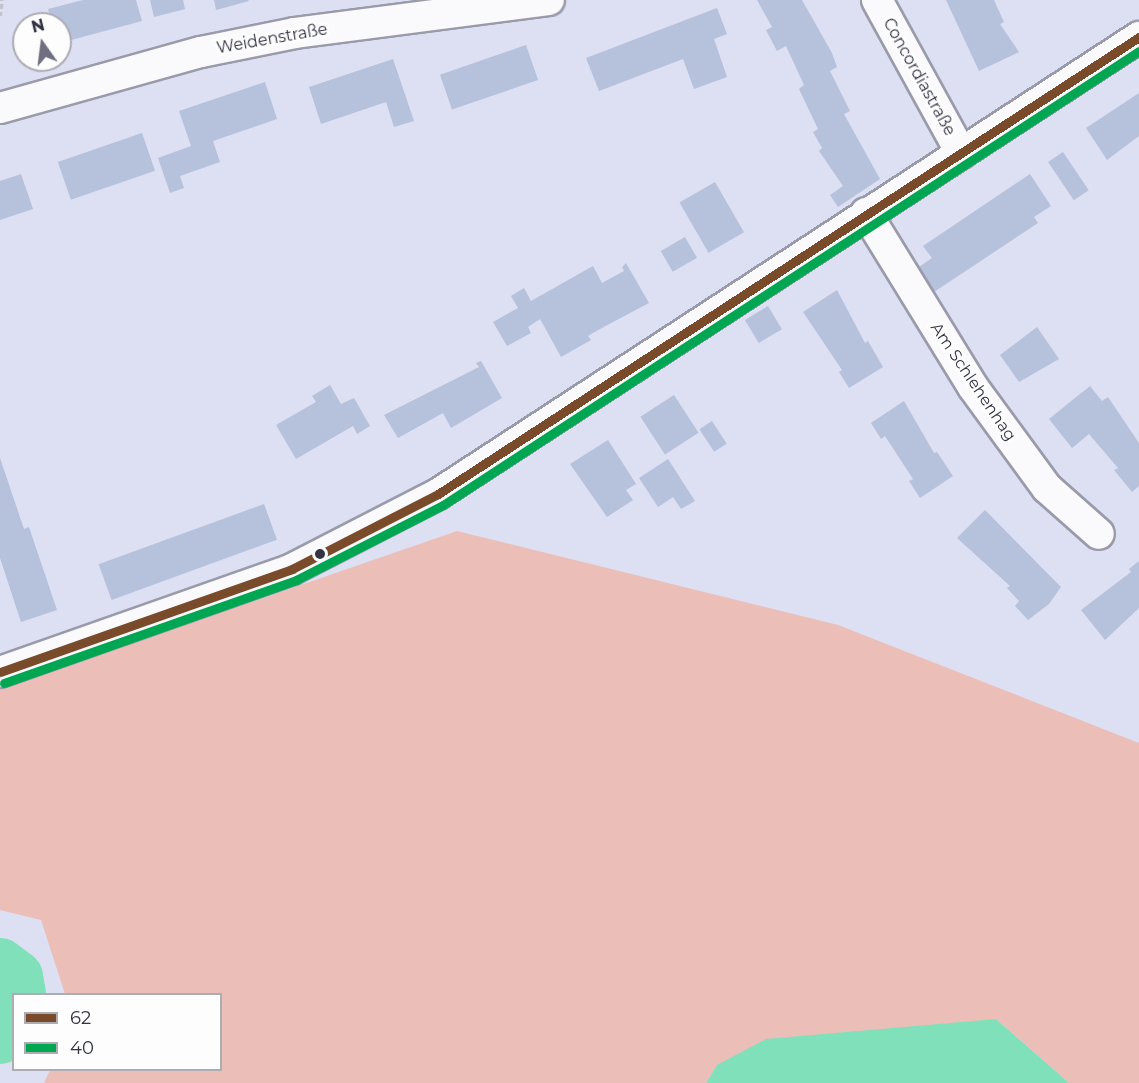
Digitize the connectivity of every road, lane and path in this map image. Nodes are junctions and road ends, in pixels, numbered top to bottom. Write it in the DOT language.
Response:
graph roads {
  1 [pos="2,0"];
  2 [pos="549,0"];
  3 [pos="877,0"];
  4 [pos="0,16"];
  5 [pos="1139,37"];
  6 [pos="0,108"];
  7 [pos="961,153"];
  8 [pos="866,213"];
  9 [pos="1099,534"];
  10 [pos="0,672"];
  1 -- 4 [label="path"];
  2 -- 6 [label="street, Weidenstraße"];
  3 -- 7 [label="street, Concordiastraße"];
  5 -- 7 [label="street"];
  7 -- 8 [label="street"];
  8 -- 9 [label="street, Am Schlehenhag"];
  8 -- 10 [label="street"];
}
